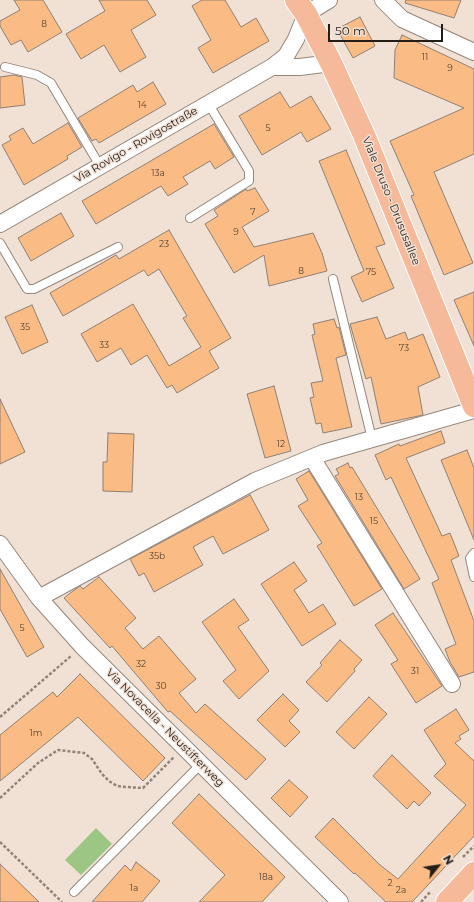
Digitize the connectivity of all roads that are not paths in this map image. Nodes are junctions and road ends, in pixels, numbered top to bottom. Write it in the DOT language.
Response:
graph roads {
  1 [pos="329,0"];
  2 [pos="383,0"];
  3 [pos="301,7"];
  4 [pos="474,52"];
  5 [pos="331,63"];
  6 [pos="5,67"];
  7 [pos="272,67"];
  8 [pos="208,103"];
  9 [pos="100,166"];
  10 [pos="190,218"];
  11 [pos="0,224"];
  12 [pos="0,243"];
  13 [pos="118,247"];
  14 [pos="333,279"];
  15 [pos="474,406"];
  16 [pos="474,410"];
  17 [pos="372,439"];
  18 [pos="312,458"];
  19 [pos="0,544"];
  20 [pos="474,553"];
  21 [pos="474,577"];
  22 [pos="39,598"];
  23 [pos="452,684"];
  24 [pos="201,764"];
  25 [pos="474,874"];
  26 [pos="74,892"];
  27 [pos="340,902"];
  28 [pos="447,902"];
  1 -- 3 [label="street"];
  2 -- 4 [label="street"];
  3 -- 5 [label="main road, Viale Druso - Drususallee"];
  3 -- 7 [label="street, Via Rovigo - Rovigostraße"];
  5 -- 7 [label="street, Via Rovigo - Rovigostraße"];
  5 -- 15 [label="main road, Viale Druso - Drususallee"];
  6 -- 9 [label="lane"];
  7 -- 8 [label="street, Via Rovigo - Rovigostraße"];
  8 -- 9 [label="street, Via Rovigo - Rovigostraße"];
  8 -- 10 [label="lane"];
  9 -- 11 [label="street, Via Rovigo - Rovigostraße"];
  12 -- 13 [label="lane"];
  14 -- 17 [label="lane"];
  16 -- 17 [label="street"];
  17 -- 18 [label="street"];
  18 -- 22 [label="street"];
  18 -- 23 [label="street"];
  19 -- 22 [label="street, Via Novacella - Neustifterweg"];
  20 -- 21 [label="lane"];
  22 -- 24 [label="street, Via Novacella - Neustifterweg"];
  24 -- 26 [label="lane"];
  24 -- 27 [label="street, Via Novacella - Neustifterweg"];
  25 -- 28 [label="main road"];
}
